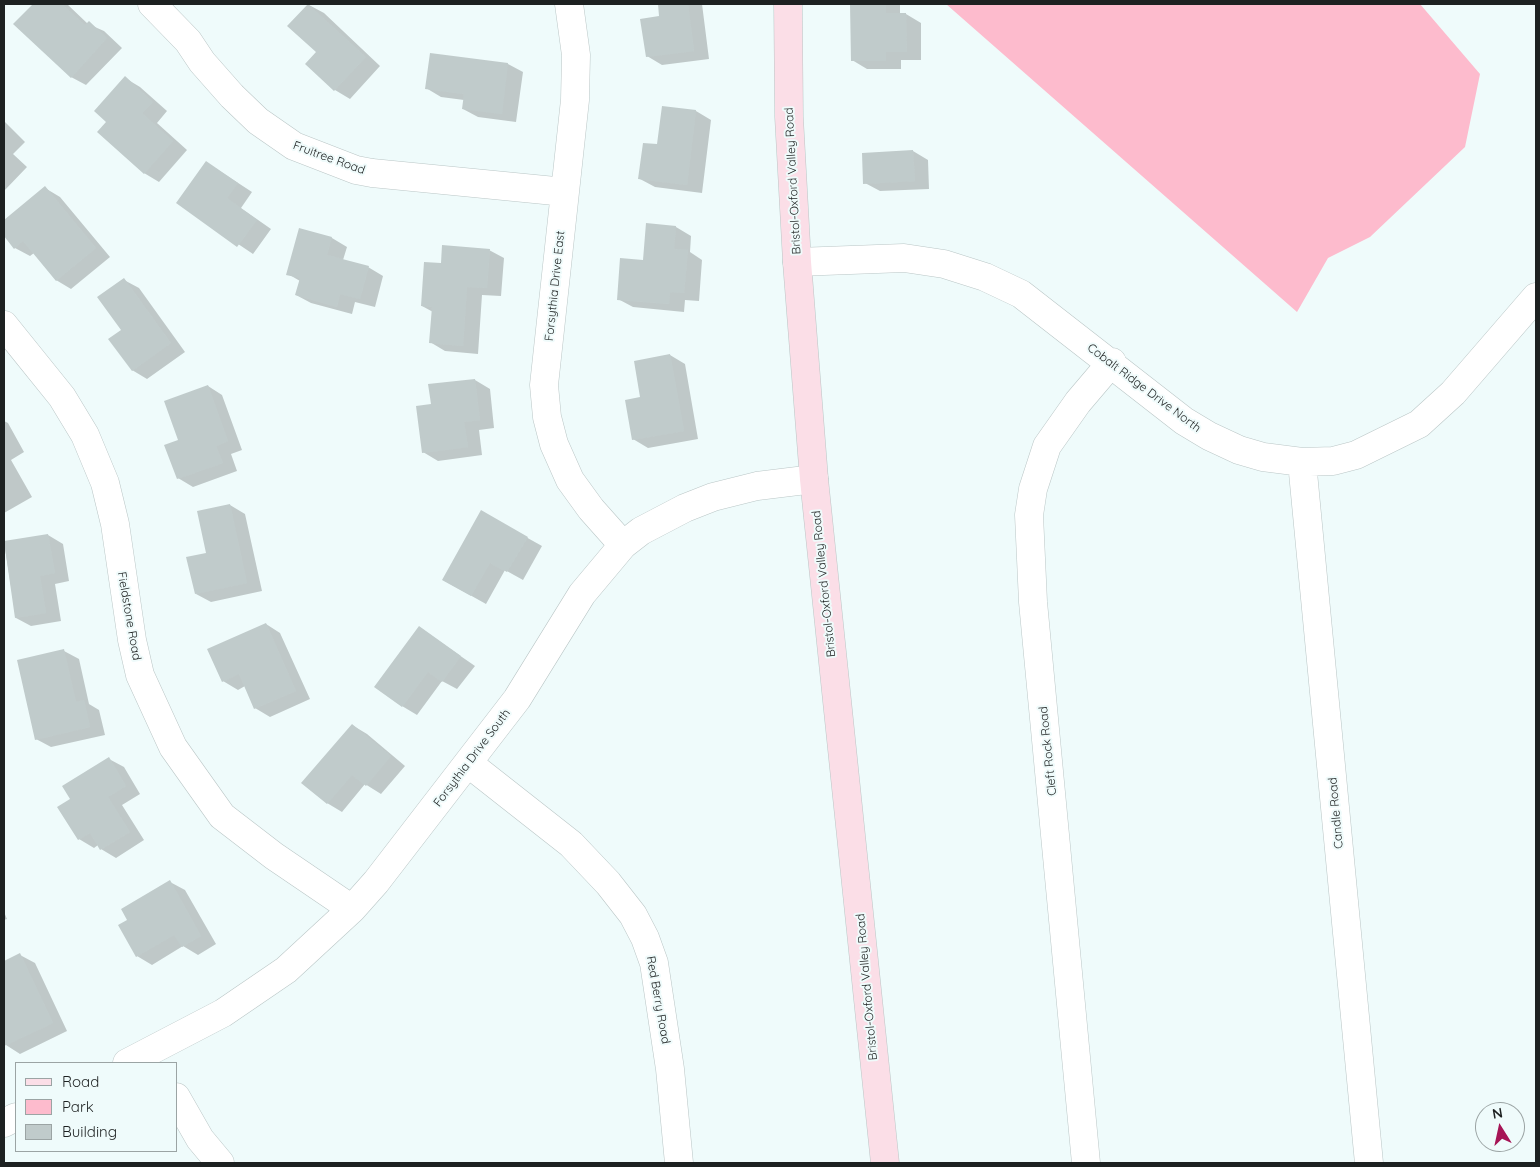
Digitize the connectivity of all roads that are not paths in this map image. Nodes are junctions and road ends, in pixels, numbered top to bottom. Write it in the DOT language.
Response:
graph roads {
  1 [pos="152,4"];
  2 [pos="570,4"];
  3 [pos="788,4"];
  4 [pos="566,192"];
  5 [pos="797,262"];
  6 [pos="1536,297"];
  7 [pos="4,325"];
  8 [pos="1112,362"];
  9 [pos="1302,462"];
  10 [pos="814,479"];
  11 [pos="623,545"];
  12 [pos="468,763"];
  13 [pos="352,909"];
  14 [pos="156,1057"];
  15 [pos="132,1062"];
  16 [pos="178,1100"];
  17 [pos="220,1163"];
  18 [pos="678,1163"];
  19 [pos="885,1163"];
  20 [pos="1086,1163"];
  21 [pos="1369,1163"];
  1 -- 4 [label="street, Fruitree Road"];
  2 -- 4 [label="street, Forsythia Drive East"];
  3 -- 5 [label="main road, Bristol-Oxford Valley Road"];
  4 -- 11 [label="street, Forsythia Drive East"];
  5 -- 8 [label="street, Cobalt Ridge Drive North"];
  5 -- 10 [label="main road, Bristol-Oxford Valley Road"];
  6 -- 9 [label="street, Cobalt Ridge Drive North"];
  7 -- 13 [label="street, Fieldstone Road"];
  8 -- 9 [label="street, Cobalt Ridge Drive North"];
  8 -- 20 [label="street, Cleft Rock Road"];
  9 -- 21 [label="street, Candle Road"];
  10 -- 11 [label="street, Forsythia Drive South"];
  10 -- 19 [label="main road, Bristol-Oxford Valley Road"];
  11 -- 12 [label="street, Forsythia Drive South"];
  12 -- 13 [label="street, Forsythia Drive South"];
  12 -- 18 [label="street, Red Berry Road"];
  13 -- 14 [label="street, Forsythia Drive South"];
  14 -- 15 [label="street, Forsythia Drive South"];
  16 -- 17 [label="street"];
}
